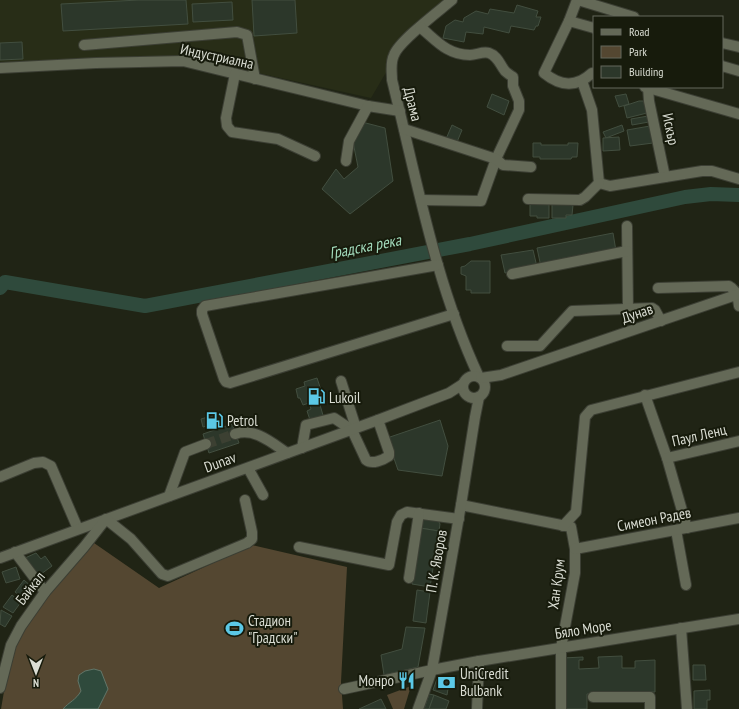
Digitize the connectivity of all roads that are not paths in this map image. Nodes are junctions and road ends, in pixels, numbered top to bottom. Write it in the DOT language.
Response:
graph roads {
  1 [pos="452,0"];
  2 [pos="577,0"];
  3 [pos="631,16"];
  4 [pos="570,21"];
  5 [pos="420,27"];
  6 [pos="593,28"];
  7 [pos="723,43"];
  8 [pos="84,45"];
  9 [pos="739,48"];
  10 [pos="723,66"];
  11 [pos="0,68"];
  12 [pos="739,71"];
  13 [pos="235,74"];
  14 [pos="593,74"];
  15 [pos="255,79"];
  16 [pos="582,81"];
  17 [pos="647,88"];
  18 [pos="650,88"];
  19 [pos="368,106"];
  20 [pos="400,111"];
  21 [pos="739,114"];
  22 [pos="404,129"];
  23 [pos="315,156"];
  24 [pos="346,161"];
  25 [pos="500,162"];
  26 [pos="531,167"];
  27 [pos="666,177"];
  28 [pos="739,179"];
  29 [pos="599,182"];
  30 [pos="528,199"];
  31 [pos="421,200"];
  32 [pos="627,226"];
  33 [pos="627,251"];
  34 [pos="438,264"];
  35 [pos="512,274"];
  36 [pos="658,288"];
  37 [pos="738,295"];
  38 [pos="739,306"];
  39 [pos="628,309"];
  40 [pos="454,314"];
  41 [pos="661,320"];
  42 [pos="506,346"];
  43 [pos="540,346"];
  44 [pos="467,352"];
  45 [pos="545,359"];
  46 [pos="739,372"];
  47 [pos="482,380"];
  48 [pos="341,381"];
  49 [pos="469,390"];
  50 [pos="645,395"];
  51 [pos="378,420"];
  52 [pos="354,429"];
  53 [pos="235,434"];
  54 [pos="739,441"];
  55 [pos="206,444"];
  56 [pos="302,448"];
  57 [pos="288,453"];
  58 [pos="667,458"];
  59 [pos="248,468"];
  60 [pos="0,477"];
  61 [pos="263,495"];
  62 [pos="169,496"];
  63 [pos="245,500"];
  64 [pos="461,504"];
  65 [pos="419,513"];
  66 [pos="739,518"];
  67 [pos="106,519"];
  68 [pos="458,519"];
  69 [pos="563,526"];
  70 [pos="687,528"];
  71 [pos="78,529"];
  72 [pos="676,530"];
  73 [pos="299,547"];
  74 [pos="575,549"];
  75 [pos="15,552"];
  76 [pos="0,558"];
  77 [pos="409,578"];
  78 [pos="686,585"];
  79 [pos="45,592"];
  80 [pos="739,619"];
  81 [pos="682,628"];
  82 [pos="561,648"];
  83 [pos="479,661"];
  84 [pos="432,670"];
  85 [pos="1,677"];
  86 [pos="0,688"];
  87 [pos="344,689"];
  88 [pos="593,697"];
  89 [pos="418,709"];
  90 [pos="477,709"];
  91 [pos="561,709"];
  92 [pos="650,709"];
  93 [pos="687,709"];
  1 -- 5 [label="street, Драма"];
  2 -- 3 [label="street"];
  2 -- 4 [label="street"];
  4 -- 6 [label="street"];
  4 -- 16 [label="street"];
  5 -- 20 [label="street, Драма"];
  5 -- 25 [label="street"];
  7 -- 9 [label="street"];
  8 -- 15 [label="street"];
  10 -- 12 [label="street"];
  11 -- 13 [label="street, Индустриална"];
  13 -- 15 [label="street, Индустриална"];
  13 -- 23 [label="street"];
  14 -- 16 [label="street"];
  15 -- 19 [label="street, Индустриална"];
  16 -- 29 [label="street"];
  17 -- 27 [label="street, Искър"];
  18 -- 21 [label="street"];
  19 -- 20 [label="street, Индустриална"];
  19 -- 24 [label="street"];
  20 -- 22 [label="street, Драма"];
  22 -- 25 [label="street"];
  22 -- 31 [label="street, Драма"];
  25 -- 26 [label="street"];
  25 -- 31 [label="street"];
  27 -- 28 [label="street"];
  27 -- 29 [label="street"];
  29 -- 30 [label="street"];
  31 -- 34 [label="street, Драма"];
  32 -- 33 [label="street"];
  33 -- 35 [label="street"];
  33 -- 39 [label="street"];
  34 -- 40 [label="street, П. К. Яворов"];
  34 -- 40 [label="street"];
  36 -- 37 [label="street"];
  37 -- 38 [label="street"];
  37 -- 41 [label="street, Дунав"];
  39 -- 41 [label="street"];
  39 -- 43 [label="street"];
  40 -- 44 [label="street, П. К. Яворов"];
  41 -- 45 [label="street, Дунав"];
  42 -- 43 [label="street"];
  43 -- 45 [label="street"];
  44 -- 47 [label="street, П. К. Яворов"];
  44 -- 49 [label="street, П. К. Яворов"];
  45 -- 47 [label="street"];
  46 -- 50 [label="street"];
  47 -- 49 [label="street"];
  47 -- 49 [label="street"];
  48 -- 52 [label="street"];
  49 -- 51 [label="street, Dunav"];
  49 -- 64 [label="street, П. К. Яворов"];
  50 -- 58 [label="street"];
  50 -- 69 [label="street"];
  51 -- 52 [label="street, Dunav"];
  51 -- 52 [label="street"];
  52 -- 56 [label="street, Dunav"];
  52 -- 56 [label="street"];
  53 -- 57 [label="street"];
  54 -- 58 [label="street, Паул Ленц"];
  55 -- 62 [label="street"];
  56 -- 57 [label="street, Dunav"];
  57 -- 59 [label="street, Dunav"];
  58 -- 70 [label="street"];
  59 -- 61 [label="street"];
  59 -- 62 [label="street, Dunav"];
  60 -- 71 [label="street"];
  62 -- 67 [label="street, Dunav"];
  63 -- 67 [label="street"];
  64 -- 68 [label="street, П. К. Яворов"];
  64 -- 69 [label="street"];
  65 -- 68 [label="street"];
  65 -- 73 [label="street"];
  65 -- 77 [label="street"];
  66 -- 70 [label="street, Симеон Радев"];
  67 -- 71 [label="street, Dunav"];
  67 -- 79 [label="street, Байкал"];
  68 -- 84 [label="street, П. К. Яворов"];
  69 -- 74 [label="street, Хан Крум"];
  70 -- 72 [label="street, Симеон Радев"];
  71 -- 75 [label="street, Dunav"];
  72 -- 74 [label="street, Симеон Радев"];
  72 -- 78 [label="street"];
  74 -- 82 [label="street, Хан Крум"];
  75 -- 76 [label="street, Dunav"];
  75 -- 79 [label="street"];
  79 -- 85 [label="street, Байкал"];
  80 -- 81 [label="street, Бяло Море"];
  81 -- 82 [label="street, Бяло Море"];
  81 -- 93 [label="street"];
  82 -- 83 [label="street, Бяло Море"];
  82 -- 91 [label="street, Хан Крум"];
  83 -- 84 [label="street, Бяло Море"];
  83 -- 90 [label="street"];
  84 -- 87 [label="street, Бяло Море"];
  84 -- 89 [label="street, П. К. Яворов"];
  85 -- 86 [label="street, Байкал"];
  88 -- 92 [label="street"];
}
